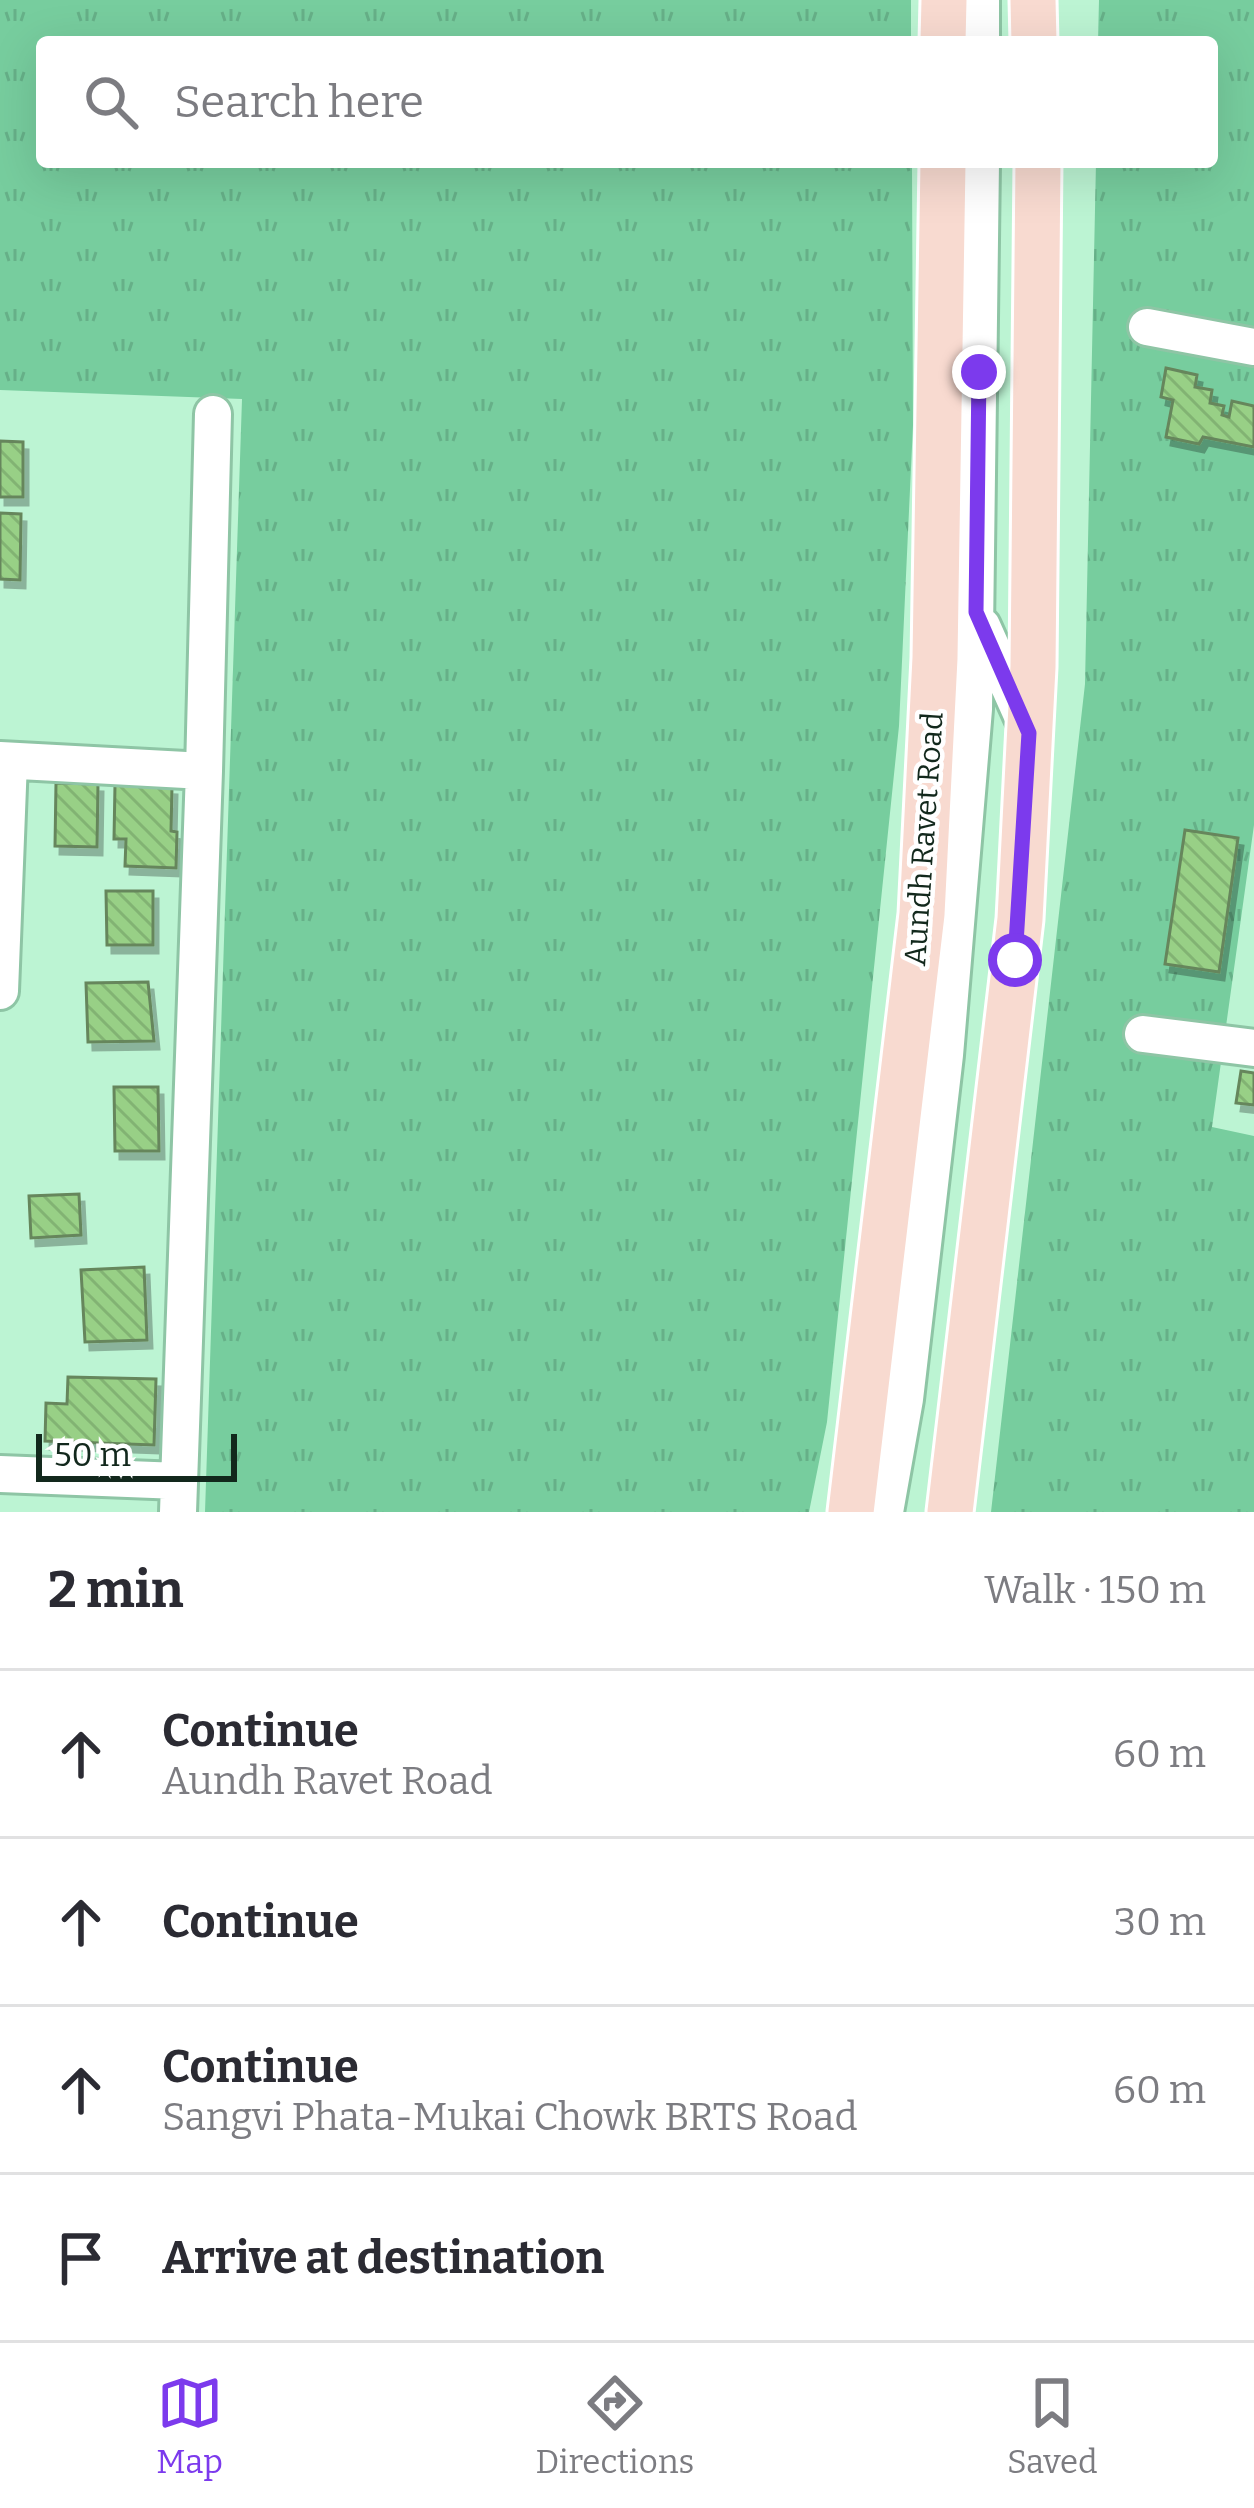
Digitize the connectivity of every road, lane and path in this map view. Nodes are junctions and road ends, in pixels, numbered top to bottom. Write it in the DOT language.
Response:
graph roads {
  1 [pos="944,0"];
  2 [pos="981,0"];
  3 [pos="1034,0"];
  4 [pos="944,36"];
  5 [pos="981,36"];
  6 [pos="1034,36"];
  7 [pos="943,168"];
  8 [pos="981,168"];
  9 [pos="1037,168"];
  10 [pos="1147,327"];
  11 [pos="1254,346"];
  12 [pos="212,414"];
  13 [pos="976,612"];
  14 [pos="1029,733"];
  15 [pos="4,760"];
  16 [pos="204,771"];
  17 [pos="0,991"];
  18 [pos="1143,1034"];
  19 [pos="1254,1048"];
  20 [pos="0,1474"];
  21 [pos="179,1497"];
  22 [pos="851,1512"];
  23 [pos="885,1512"];
  24 [pos="950,1512"];
  1 -- 4 [label="main road"];
  2 -- 5 [label="lane"];
  3 -- 6 [label="main road"];
  7 -- 22 [label="main road, Aundh Ravet Road"];
  8 -- 13 [label="lane"];
  9 -- 14 [label="main road"];
  10 -- 11 [label="lane"];
  12 -- 16 [label="lane"];
  13 -- 14 [label="lane"];
  13 -- 23 [label="lane"];
  14 -- 24 [label="main road"];
  15 -- 16 [label="lane"];
  15 -- 17 [label="lane"];
  16 -- 21 [label="lane"];
  18 -- 19 [label="lane"];
  20 -- 21 [label="lane"];
}
